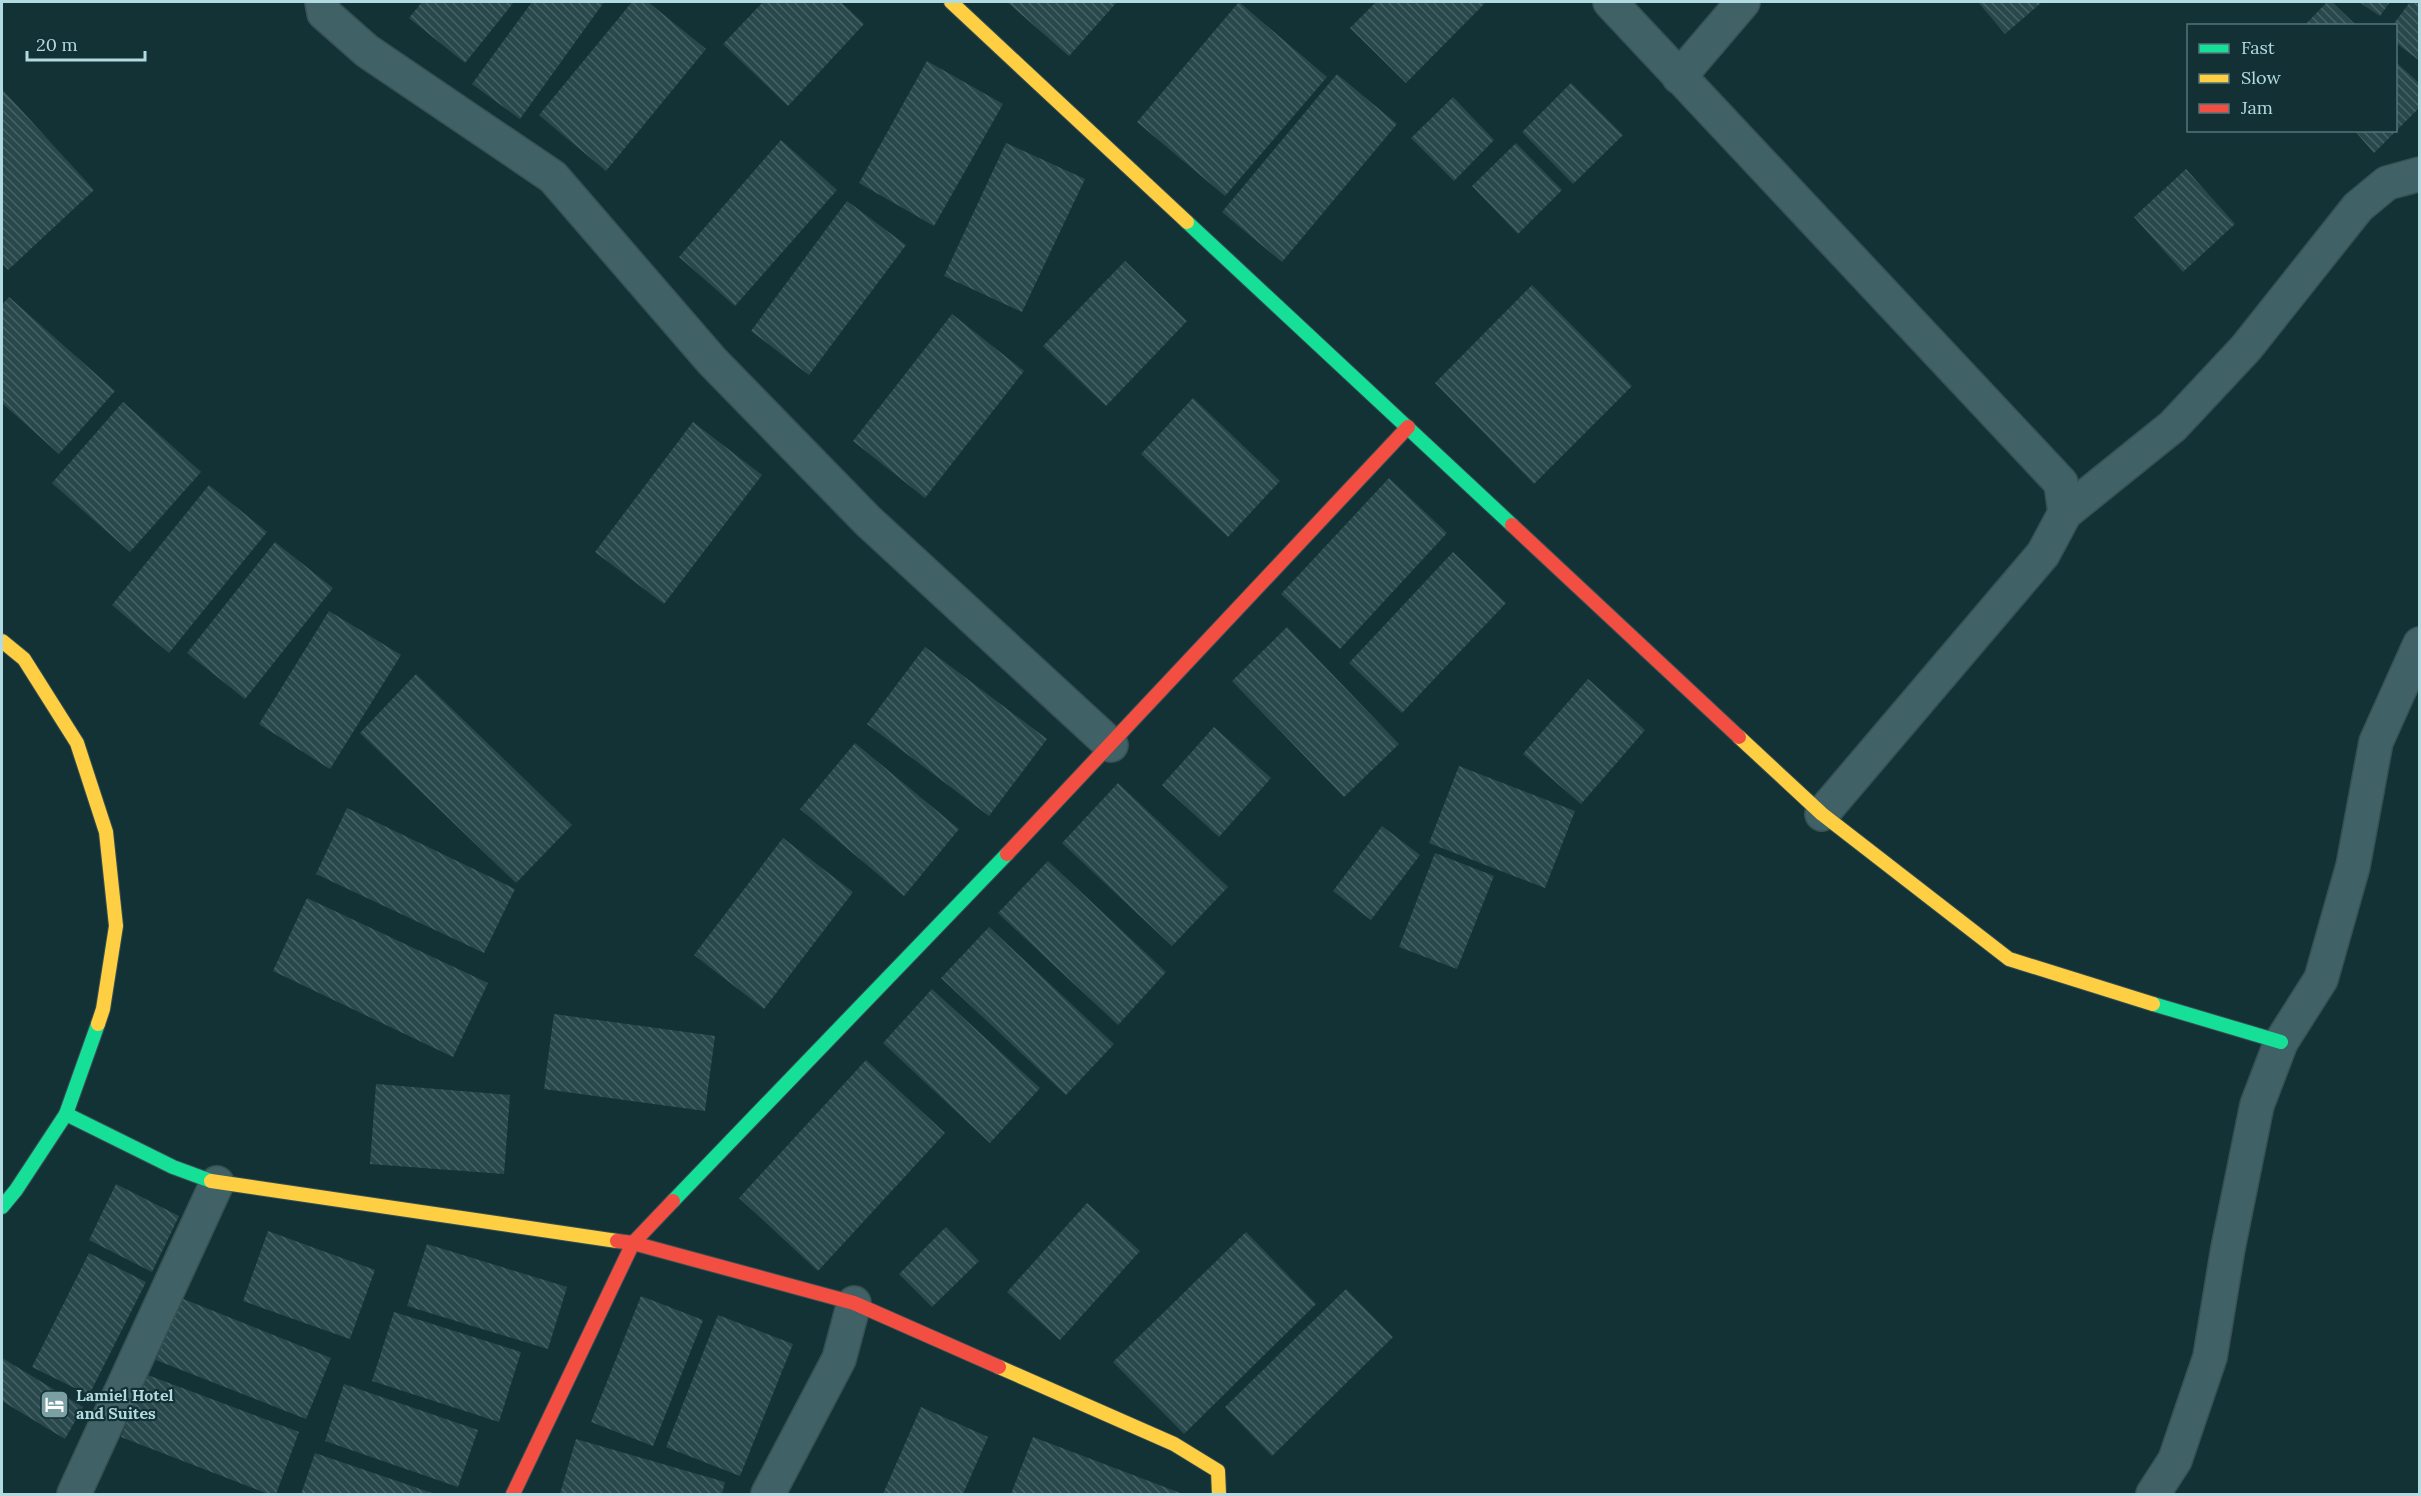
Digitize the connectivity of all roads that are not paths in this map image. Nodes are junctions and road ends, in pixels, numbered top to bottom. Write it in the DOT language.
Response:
graph roads {
  1 [pos="322,2"];
  2 [pos="951,2"];
  3 [pos="1610,2"];
  4 [pos="1743,2"];
  5 [pos="1679,77"];
  6 [pos="2420,174"];
  7 [pos="1408,427"];
  8 [pos="2065,513"];
  9 [pos="2,641"];
  10 [pos="2420,644"];
  11 [pos="1112,745"];
  12 [pos="1822,814"];
  13 [pos="2281,1042"];
  14 [pos="66,1114"];
  15 [pos="217,1183"];
  16 [pos="2,1207"];
  17 [pos="633,1243"];
  18 [pos="854,1303"];
  19 [pos="74,1494"];
  20 [pos="513,1494"];
  21 [pos="768,1494"];
  22 [pos="1219,1494"];
  23 [pos="2153,1494"];
  1 -- 11 [label="street"];
  2 -- 7 [label="street"];
  3 -- 5 [label="street"];
  4 -- 5 [label="street"];
  5 -- 8 [label="street"];
  6 -- 8 [label="street"];
  7 -- 11 [label="street"];
  7 -- 12 [label="street"];
  8 -- 12 [label="street"];
  9 -- 14 [label="street"];
  10 -- 13 [label="street"];
  11 -- 17 [label="street"];
  12 -- 13 [label="street"];
  13 -- 23 [label="street"];
  14 -- 15 [label="street"];
  14 -- 16 [label="street"];
  15 -- 17 [label="street"];
  15 -- 19 [label="street"];
  17 -- 18 [label="street"];
  17 -- 20 [label="street"];
  18 -- 21 [label="street"];
  18 -- 22 [label="street"];
}
